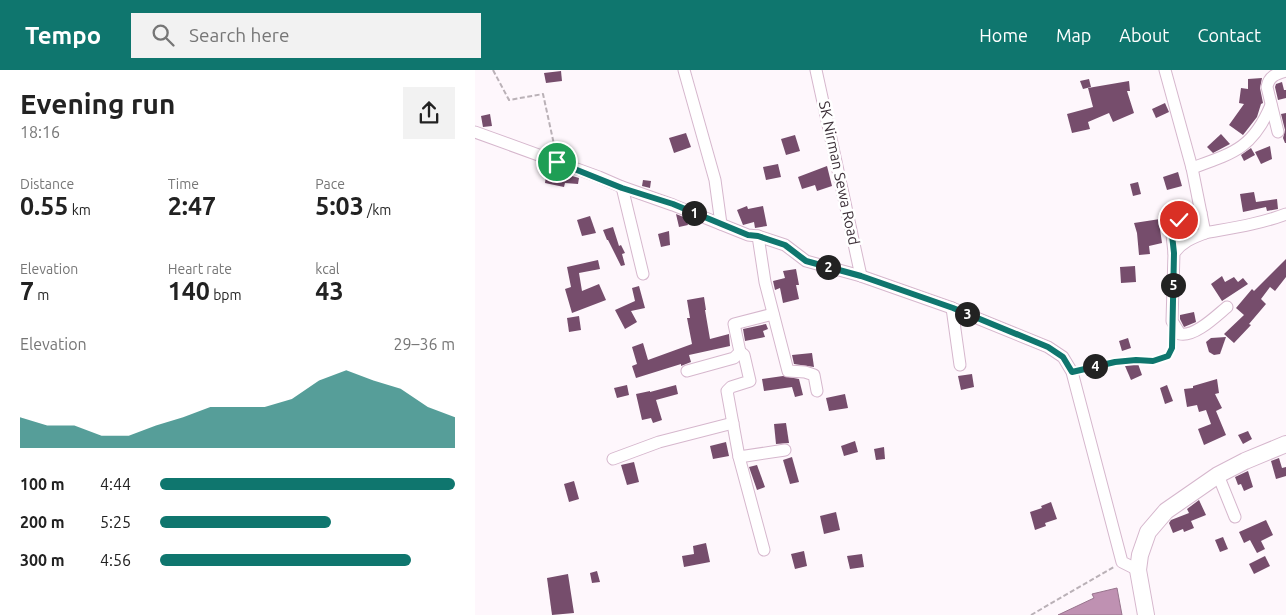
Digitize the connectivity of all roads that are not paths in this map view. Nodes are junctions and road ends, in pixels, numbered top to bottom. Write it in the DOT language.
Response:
graph roads {
  1 [pos="684,70"];
  2 [pos="816,70"];
  3 [pos="1165,70"];
  4 [pos="1286,71"];
  5 [pos="1271,105"];
  6 [pos="475,132"];
  7 [pos="1278,132"];
  8 [pos="1191,168"];
  9 [pos="622,188"];
  10 [pos="1201,213"];
  11 [pos="1286,214"];
  12 [pos="721,224"];
  13 [pos="1205,233"];
  14 [pos="758,236"];
  15 [pos="1174,253"];
  16 [pos="643,274"];
  17 [pos="861,276"];
  18 [pos="1227,307"];
  19 [pos="953,308"];
  20 [pos="773,314"];
  21 [pos="740,352"];
  22 [pos="960,365"];
  23 [pos="687,371"];
  24 [pos="817,391"];
  25 [pos="733,424"];
  26 [pos="1286,444"];
  27 [pos="785,450"];
  28 [pos="739,458"];
  29 [pos="613,459"];
  30 [pos="1218,475"];
  31 [pos="1235,517"];
  32 [pos="764,550"];
  33 [pos="1138,570"];
  34 [pos="1146,615"];
  1 -- 12 [label="street"];
  2 -- 17 [label="street, SK Nirman Sewa Road"];
  3 -- 8 [label="street"];
  4 -- 5 [label="street"];
  5 -- 7 [label="street"];
  5 -- 8 [label="street"];
  6 -- 9 [label="street"];
  8 -- 10 [label="street"];
  9 -- 12 [label="street"];
  9 -- 16 [label="street"];
  10 -- 13 [label="street"];
  10 -- 15 [label="street"];
  11 -- 13 [label="street"];
  12 -- 14 [label="street"];
  13 -- 15 [label="street"];
  14 -- 17 [label="street"];
  14 -- 20 [label="street"];
  15 -- 18 [label="street"];
  17 -- 19 [label="street"];
  19 -- 22 [label="street"];
  19 -- 33 [label="street"];
  20 -- 21 [label="street"];
  20 -- 24 [label="street"];
  21 -- 23 [label="street"];
  21 -- 25 [label="street"];
  25 -- 28 [label="street"];
  25 -- 29 [label="street"];
  26 -- 30 [label="street"];
  27 -- 28 [label="street"];
  28 -- 32 [label="street"];
  30 -- 31 [label="street"];
  30 -- 33 [label="street"];
  33 -- 34 [label="street"];
}
